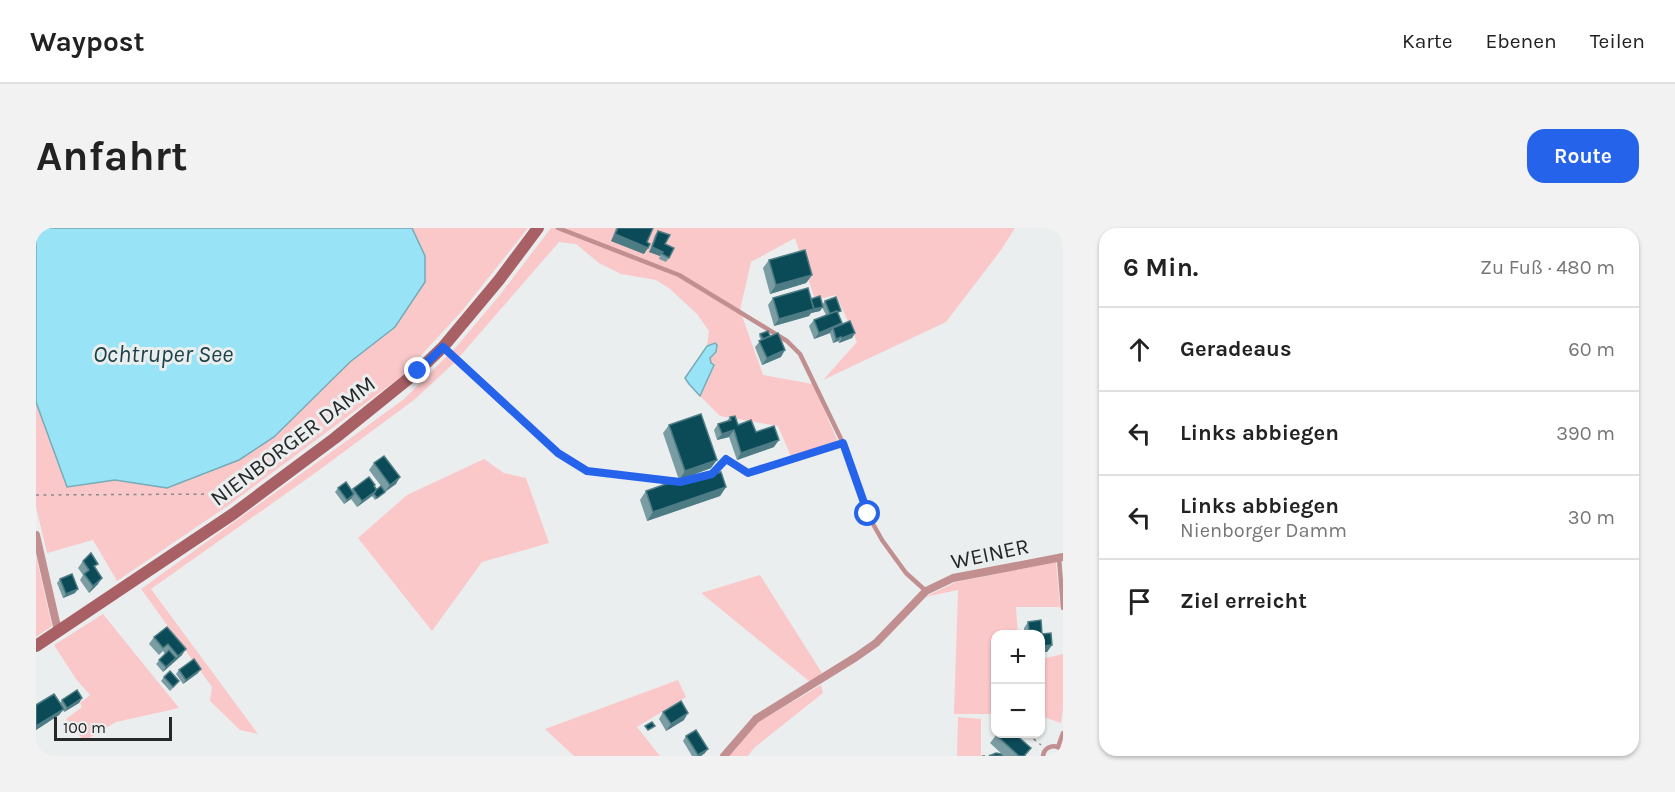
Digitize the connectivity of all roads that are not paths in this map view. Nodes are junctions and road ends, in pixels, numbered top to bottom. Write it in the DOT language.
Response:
graph roads {
  1 [pos="538,228"];
  2 [pos="558,228"];
  3 [pos="443,347"];
  4 [pos="843,443"];
  5 [pos="36,535"];
  6 [pos="1061,558"];
  7 [pos="926,591"];
  8 [pos="1063,608"];
  9 [pos="58,631"];
  10 [pos="36,646"];
  11 [pos="1063,733"];
  12 [pos="1061,749"];
  13 [pos="724,756"];
  14 [pos="1043,756"];
  1 -- 3 [label="main road, NIENBORGER DAMM"];
  2 -- 4 [label="lane"];
  3 -- 4 [label="lane"];
  3 -- 9 [label="main road, NIENBORGER DAMM"];
  4 -- 7 [label="lane"];
  5 -- 9 [label="street"];
  6 -- 7 [label="street, WEINER"];
  6 -- 8 [label="lane"];
  7 -- 13 [label="street"];
  9 -- 10 [label="main road, NIENBORGER DAMM"];
  11 -- 12 [label="lane"];
  12 -- 14 [label="lane"];
}
